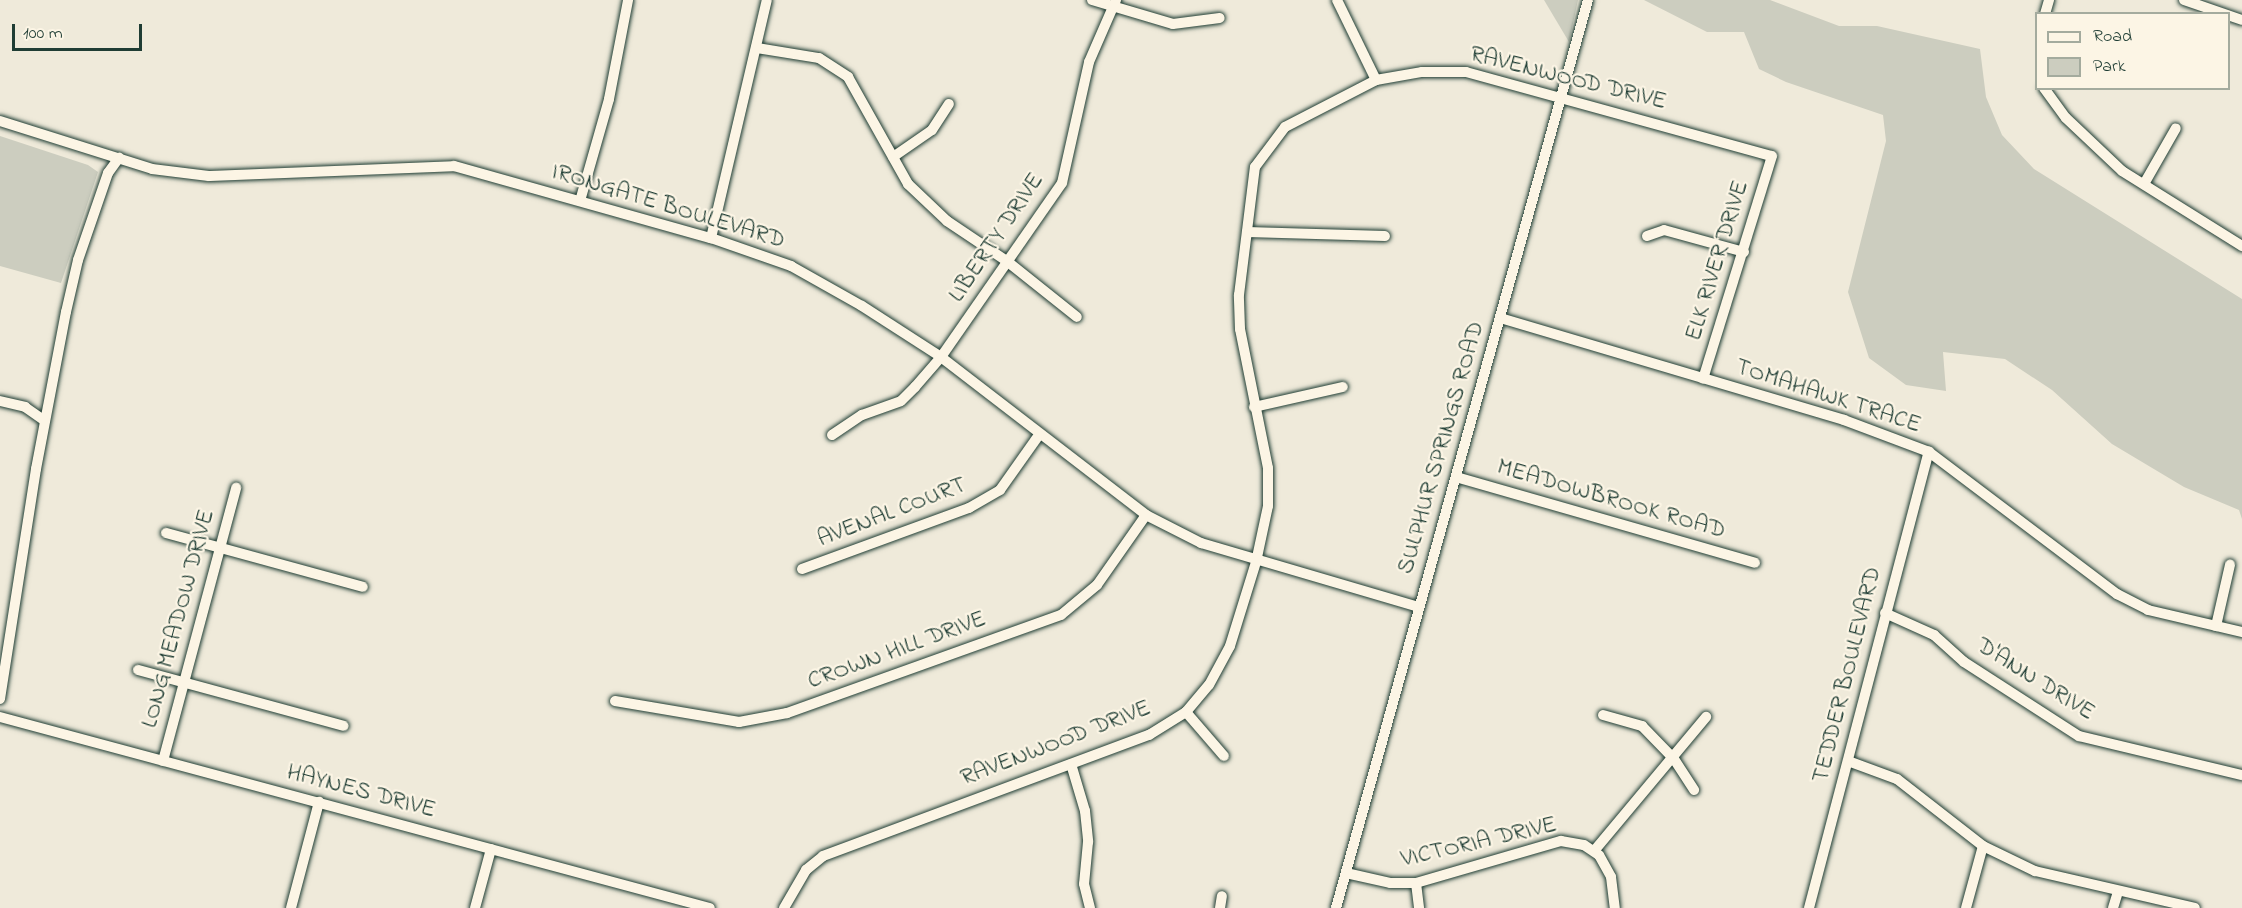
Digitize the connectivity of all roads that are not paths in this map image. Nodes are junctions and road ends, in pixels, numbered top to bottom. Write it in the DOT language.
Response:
graph roads {
  1 [pos="628,0"];
  2 [pos="767,0"];
  3 [pos="1092,0"];
  4 [pos="1337,0"];
  5 [pos="1588,0"];
  6 [pos="2184,0"];
  7 [pos="1115,3"];
  8 [pos="2217,12"];
  9 [pos="1220,18"];
  10 [pos="757,48"];
  11 [pos="1376,81"];
  12 [pos="2045,90"];
  13 [pos="1563,96"];
  14 [pos="949,104"];
  15 [pos="0,121"];
  16 [pos="2176,128"];
  17 [pos="1772,156"];
  18 [pos="893,157"];
  19 [pos="118,158"];
  20 [pos="2144,184"];
  21 [pos="580,201"];
  22 [pos="1247,232"];
  23 [pos="1385,236"];
  24 [pos="1647,236"];
  25 [pos="711,238"];
  26 [pos="2242,246"];
  27 [pos="1744,252"];
  28 [pos="1008,262"];
  29 [pos="1077,317"];
  30 [pos="1500,318"];
  31 [pos="941,357"];
  32 [pos="1703,379"];
  33 [pos="1343,387"];
  34 [pos="0,401"];
  35 [pos="1254,407"];
  36 [pos="45,421"];
  37 [pos="832,435"];
  38 [pos="1039,435"];
  39 [pos="1929,452"];
  40 [pos="1456,477"];
  41 [pos="236,488"];
  42 [pos="1146,514"];
  43 [pos="166,533"];
  44 [pos="221,547"];
  45 [pos="1256,562"];
  46 [pos="1755,563"];
  47 [pos="2230,565"];
  48 [pos="802,569"];
  49 [pos="363,586"];
  50 [pos="1419,607"];
  51 [pos="1885,613"];
  52 [pos="2216,626"];
  53 [pos="2242,632"];
  54 [pos="138,670"];
  55 [pos="183,684"];
  56 [pos="0,699"];
  57 [pos="615,700"];
  58 [pos="1186,712"];
  59 [pos="1603,715"];
  60 [pos="0,717"];
  61 [pos="1706,717"];
  62 [pos="344,726"];
  63 [pos="1224,756"];
  64 [pos="1674,759"];
  65 [pos="163,761"];
  66 [pos="1848,761"];
  67 [pos="1071,764"];
  68 [pos="2242,775"];
  69 [pos="1694,790"];
  70 [pos="319,802"];
  71 [pos="1983,846"];
  72 [pos="490,849"];
  73 [pos="1594,851"];
  74 [pos="1346,873"];
  75 [pos="1416,883"];
  76 [pos="2118,892"];
  77 [pos="1222,896"];
  78 [pos="291,908"];
  79 [pos="475,908"];
  80 [pos="710,908"];
  81 [pos="784,908"];
  82 [pos="1090,908"];
  83 [pos="1220,908"];
  84 [pos="1336,908"];
  85 [pos="1419,908"];
  86 [pos="1615,908"];
  87 [pos="1809,908"];
  88 [pos="1966,908"];
  89 [pos="2114,908"];
  90 [pos="2195,908"];
  1 -- 21 [label="street"];
  2 -- 10 [label="street"];
  3 -- 7 [label="street"];
  4 -- 11 [label="street"];
  5 -- 13 [label="street, SULPHUR SPRINGS ROAD"];
  6 -- 8 [label="street"];
  7 -- 9 [label="street"];
  7 -- 28 [label="street, LIBERTY DRIVE"];
  10 -- 18 [label="street"];
  10 -- 25 [label="street"];
  11 -- 13 [label="street, RAVENWOOD DRIVE"];
  11 -- 22 [label="street, RAVENWOOD DRIVE"];
  12 -- 20 [label="street"];
  13 -- 17 [label="street, RAVENWOOD DRIVE"];
  13 -- 30 [label="street, SULPHUR SPRINGS ROAD"];
  14 -- 18 [label="street"];
  15 -- 19 [label="street, IRONGATE BOULEVARD"];
  16 -- 20 [label="street"];
  17 -- 27 [label="street, ELK RIVER DRIVE"];
  18 -- 28 [label="street"];
  19 -- 21 [label="street, IRONGATE BOULEVARD"];
  19 -- 36 [label="street"];
  20 -- 26 [label="street"];
  21 -- 25 [label="street, IRONGATE BOULEVARD"];
  22 -- 23 [label="street"];
  22 -- 35 [label="street, RAVENWOOD DRIVE"];
  24 -- 27 [label="street"];
  25 -- 31 [label="street, IRONGATE BOULEVARD"];
  27 -- 32 [label="street, ELK RIVER DRIVE"];
  28 -- 29 [label="street"];
  28 -- 31 [label="street, LIBERTY DRIVE"];
  30 -- 32 [label="street, TOMAHAWK TRACE"];
  30 -- 40 [label="street, SULPHUR SPRINGS ROAD"];
  31 -- 37 [label="street, LIBERTY DRIVE"];
  31 -- 38 [label="street, IRONGATE BOULEVARD"];
  32 -- 39 [label="street, TOMAHAWK TRACE"];
  33 -- 35 [label="street"];
  34 -- 36 [label="street"];
  35 -- 45 [label="street, RAVENWOOD DRIVE"];
  36 -- 56 [label="street"];
  38 -- 42 [label="street, IRONGATE BOULEVARD"];
  38 -- 48 [label="street, AVENAL COURT"];
  39 -- 51 [label="street, TEDDER BOULEVARD"];
  39 -- 52 [label="street, TOMAHAWK TRACE"];
  40 -- 46 [label="street, MEADOWBROOK ROAD"];
  40 -- 50 [label="street, SULPHUR SPRINGS ROAD"];
  41 -- 44 [label="street, LONG MEADOW DRIVE"];
  42 -- 45 [label="street, IRONGATE BOULEVARD"];
  42 -- 57 [label="street, CROWN HILL DRIVE"];
  43 -- 44 [label="street"];
  44 -- 49 [label="street"];
  44 -- 55 [label="street, LONG MEADOW DRIVE"];
  45 -- 50 [label="street, IRONGATE BOULEVARD"];
  45 -- 58 [label="street, RAVENWOOD DRIVE"];
  47 -- 52 [label="street"];
  50 -- 74 [label="street, SULPHUR SPRINGS ROAD"];
  51 -- 66 [label="street, TEDDER BOULEVARD"];
  51 -- 68 [label="street, D'ANN DRIVE"];
  52 -- 53 [label="street, TOMAHAWK TRACE"];
  54 -- 55 [label="street"];
  55 -- 62 [label="street"];
  55 -- 65 [label="street, LONG MEADOW DRIVE"];
  58 -- 63 [label="street"];
  58 -- 67 [label="street, RAVENWOOD DRIVE"];
  59 -- 64 [label="street"];
  60 -- 65 [label="street, HAYNES DRIVE"];
  61 -- 64 [label="street"];
  64 -- 69 [label="street"];
  64 -- 73 [label="street"];
  65 -- 70 [label="street, HAYNES DRIVE"];
  66 -- 71 [label="street"];
  66 -- 87 [label="street, TEDDER BOULEVARD"];
  67 -- 81 [label="street, RAVENWOOD DRIVE"];
  67 -- 82 [label="street"];
  70 -- 72 [label="street, HAYNES DRIVE"];
  70 -- 78 [label="street"];
  71 -- 76 [label="street"];
  71 -- 88 [label="street"];
  72 -- 79 [label="street"];
  72 -- 80 [label="street, HAYNES DRIVE"];
  73 -- 75 [label="street, VICTORIA DRIVE"];
  73 -- 86 [label="street"];
  74 -- 75 [label="street, VICTORIA DRIVE"];
  74 -- 84 [label="street, SULPHUR SPRINGS ROAD"];
  75 -- 85 [label="street"];
  76 -- 89 [label="street"];
  76 -- 90 [label="street"];
  77 -- 83 [label="street"];
}
